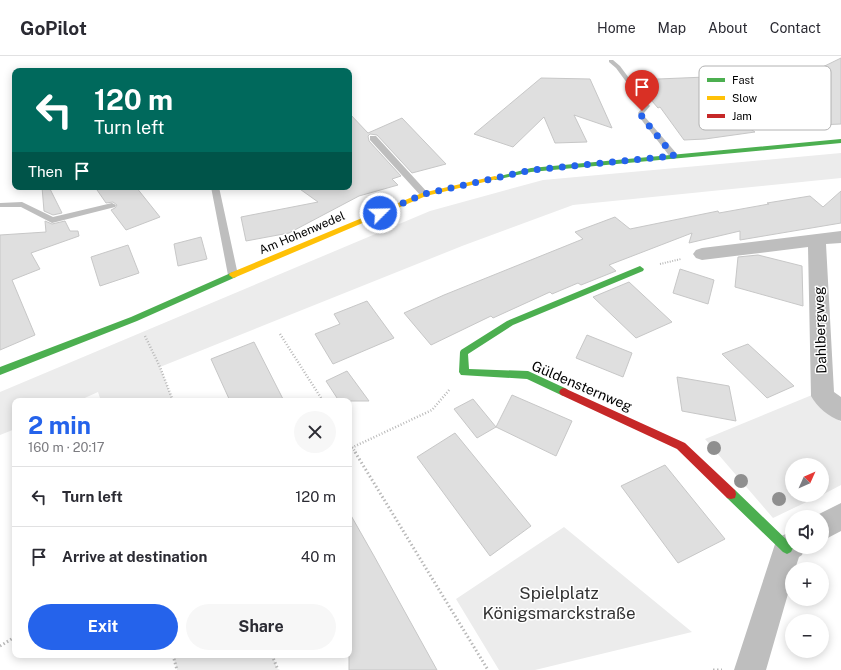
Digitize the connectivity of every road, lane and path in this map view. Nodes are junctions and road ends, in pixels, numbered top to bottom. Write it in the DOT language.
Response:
graph roads {
  1 [pos="611,62"];
  2 [pos="372,138"];
  3 [pos="841,141"];
  4 [pos="674,156"];
  5 [pos="216,190"];
  6 [pos="424,194"];
  7 [pos="0,205"];
  8 [pos="112,205"];
  9 [pos="841,237"];
  10 [pos="816,240"];
  11 [pos="702,254"];
  12 [pos="640,268"];
  13 [pos="233,275"];
  14 [pos="134,319"];
  15 [pos="280,334"];
  16 [pos="0,371"];
  17 [pos="464,372"];
  18 [pos="172,398"];
  19 [pos="321,398"];
  20 [pos="841,411"];
  21 [pos="352,448"];
  22 [pos="352,450"];
  23 [pos="841,516"];
  24 [pos="829,523"];
  25 [pos="785,542"];
  26 [pos="786,554"];
  27 [pos="12,639"];
  28 [pos="0,646"];
  29 [pos="174,658"];
  30 [pos="273,658"];
  31 [pos="177,670"];
  32 [pos="278,670"];
  33 [pos="488,670"];
  34 [pos="750,670"];
  1 -- 4 [label="lane"];
  2 -- 6 [label="lane"];
  3 -- 4 [label="street, Am Hohenwedel"];
  4 -- 6 [label="street, Am Hohenwedel"];
  5 -- 13 [label="lane"];
  6 -- 13 [label="street, Am Hohenwedel"];
  7 -- 8 [label="lane"];
  9 -- 10 [label="street"];
  10 -- 11 [label="street"];
  10 -- 20 [label="street, Dahlbergweg"];
  11 -- 12 [label="path"];
  12 -- 17 [label="street"];
  13 -- 14 [label="street, Am Hohenwedel"];
  14 -- 16 [label="street, Am Hohenwedel"];
  14 -- 18 [label="path"];
  15 -- 19 [label="path"];
  17 -- 21 [label="path"];
  17 -- 25 [label="street, Güldensternweg"];
  22 -- 33 [label="path"];
  23 -- 24 [label="street"];
  26 -- 34 [label="street"];
  27 -- 28 [label="path"];
  29 -- 31 [label="path"];
  30 -- 32 [label="path"];
}
